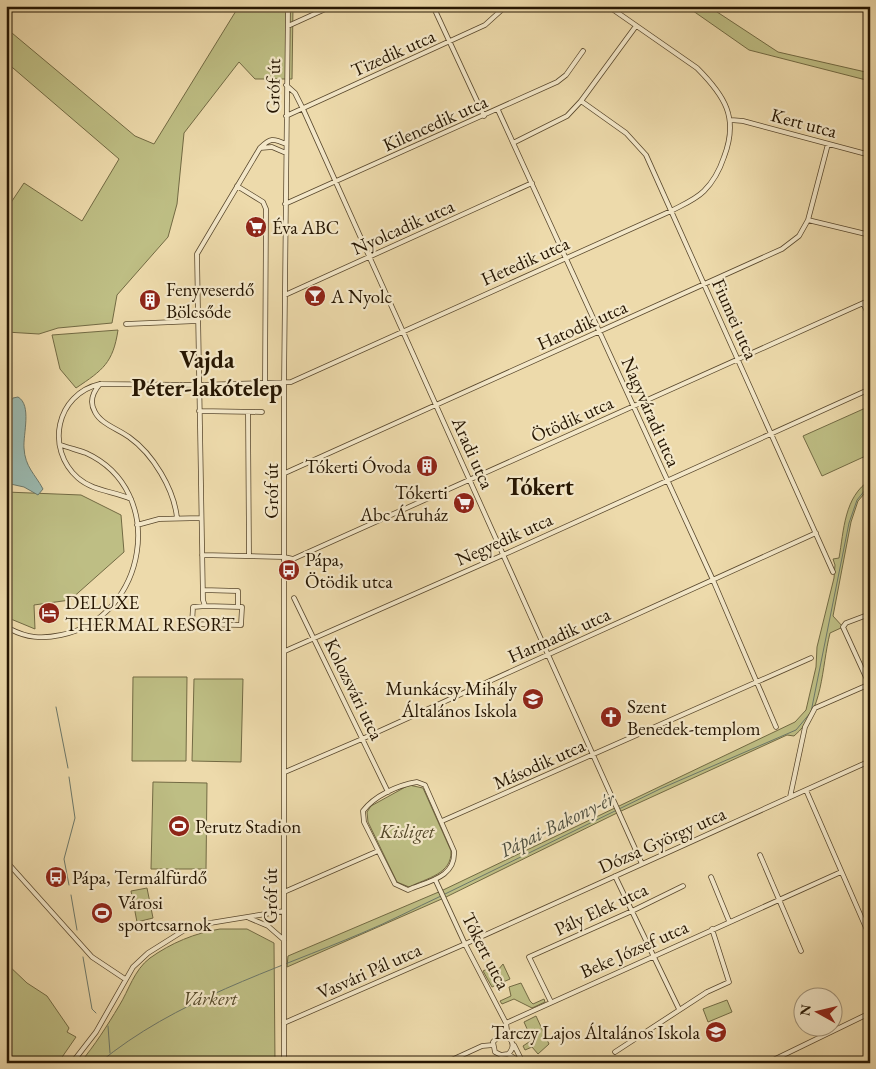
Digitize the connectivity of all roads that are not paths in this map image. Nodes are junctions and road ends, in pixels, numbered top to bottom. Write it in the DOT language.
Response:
graph roads {
  1 [pos="288,6"];
  2 [pos="332,6"];
  3 [pos="433,6"];
  4 [pos="506,6"];
  5 [pos="608,6"];
  6 [pos="288,26"];
  7 [pos="636,26"];
  8 [pos="450,42"];
  9 [pos="583,51"];
  10 [pos="286,85"];
  11 [pos="581,101"];
  12 [pos="302,109"];
  13 [pos="498,110"];
  14 [pos="286,116"];
  15 [pos="484,116"];
  16 [pos="731,120"];
  17 [pos="513,143"];
  18 [pos="286,144"];
  19 [pos="828,144"];
  20 [pos="260,148"];
  21 [pos="286,153"];
  22 [pos="870,155"];
  23 [pos="336,182"];
  24 [pos="532,183"];
  25 [pos="237,186"];
  26 [pos="286,204"];
  27 [pos="671,211"];
  28 [pos="808,220"];
  29 [pos="870,235"];
  30 [pos="369,257"];
  31 [pos="566,258"];
  32 [pos="705,286"];
  33 [pos="285,295"];
  34 [pos="870,300"];
  35 [pos="863,303"];
  36 [pos="870,318"];
  37 [pos="197,321"];
  38 [pos="126,324"];
  39 [pos="403,331"];
  40 [pos="600,332"];
  41 [pos="738,359"];
  42 [pos="100,384"];
  43 [pos="265,384"];
  44 [pos="284,384"];
  45 [pos="198,385"];
  46 [pos="870,388"];
  47 [pos="436,406"];
  48 [pos="633,407"];
  49 [pos="199,411"];
  50 [pos="248,412"];
  51 [pos="262,412"];
  52 [pos="772,433"];
  53 [pos="61,446"];
  54 [pos="285,473"];
  55 [pos="667,480"];
  56 [pos="470,481"];
  57 [pos="131,499"];
  58 [pos="177,518"];
  59 [pos="201,518"];
  60 [pos="137,526"];
  61 [pos="816,533"];
  62 [pos="202,555"];
  63 [pos="503,555"];
  64 [pos="248,556"];
  65 [pos="284,556"];
  66 [pos="833,572"];
  67 [pos="713,580"];
  68 [pos="203,590"];
  69 [pos="294,598"];
  70 [pos="205,606"];
  71 [pos="238,607"];
  72 [pos="870,614"];
  73 [pos="6,630"];
  74 [pos="314,638"];
  75 [pos="285,651"];
  76 [pos="548,654"];
  77 [pos="811,658"];
  78 [pos="757,681"];
  79 [pos="869,684"];
  80 [pos="776,727"];
  81 [pos="362,739"];
  82 [pos="594,755"];
  83 [pos="870,761"];
  84 [pos="284,772"];
  85 [pos="806,790"];
  86 [pos="388,792"];
  87 [pos="790,797"];
  88 [pos="442,821"];
  89 [pos="378,851"];
  90 [pos="760,855"];
  91 [pos="6,861"];
  92 [pos="642,864"];
  93 [pos="841,872"];
  94 [pos="615,876"];
  95 [pos="711,877"];
  96 [pos="435,879"];
  97 [pos="683,886"];
  98 [pos="284,892"];
  99 [pos="779,900"];
  100 [pos="284,911"];
  101 [pos="632,911"];
  102 [pos="249,918"];
  103 [pos="729,921"];
  104 [pos="712,929"];
  105 [pos="870,938"];
  106 [pos="284,940"];
  107 [pos="465,944"];
  108 [pos="801,952"];
  109 [pos="653,955"];
  110 [pos="125,979"];
  111 [pos="551,1002"];
  112 [pos="679,1009"];
  113 [pos="870,1013"];
  114 [pos="284,1023"];
  115 [pos="506,1023"];
  116 [pos="508,1037"];
  117 [pos="512,1042"];
  118 [pos="493,1046"];
  119 [pos="615,1052"];
  120 [pos="508,1054"];
  121 [pos="72,1063"];
  122 [pos="284,1063"];
  123 [pos="445,1063"];
  124 [pos="522,1063"];
  125 [pos="767,1063"];
  1 -- 6 [label="street, Gróf út"];
  2 -- 6 [label="street"];
  3 -- 8 [label="street"];
  4 -- 8 [label="street, Tizedik utca"];
  5 -- 7 [label="street"];
  6 -- 10 [label="street, Gróf út"];
  7 -- 11 [label="street"];
  7 -- 16 [label="street"];
  8 -- 12 [label="street, Tizedik utca"];
  8 -- 15 [label="street"];
  9 -- 13 [label="street, Kilencedik utca"];
  10 -- 12 [label="street, Aradi utca"];
  10 -- 14 [label="street, Gróf út"];
  11 -- 17 [label="street"];
  11 -- 27 [label="street, Fiumei utca"];
  12 -- 14 [label="street, Tizedik utca"];
  12 -- 23 [label="street, Aradi utca"];
  13 -- 15 [label="street, Kilencedik utca"];
  13 -- 17 [label="street, Nagyváradi utca"];
  14 -- 18 [label="street, Gróf út"];
  15 -- 23 [label="street, Kilencedik utca"];
  16 -- 19 [label="street, Kert utca"];
  16 -- 27 [label="street, Hetedik utca"];
  17 -- 24 [label="street, Nagyváradi utca"];
  18 -- 20 [label="street"];
  18 -- 21 [label="street, Gróf út"];
  19 -- 22 [label="street, Kert utca"];
  19 -- 28 [label="street, Hatodik utca"];
  20 -- 21 [label="street"];
  20 -- 25 [label="street"];
  21 -- 26 [label="street, Gróf út"];
  23 -- 26 [label="street, Kilencedik utca"];
  23 -- 30 [label="street, Aradi utca"];
  24 -- 30 [label="street, Nyolcadik utca"];
  24 -- 31 [label="street, Nagyváradi utca"];
  25 -- 37 [label="street"];
  25 -- 43 [label="street"];
  26 -- 33 [label="street, Gróf út"];
  27 -- 31 [label="street, Hetedik utca"];
  27 -- 32 [label="street, Fiumei utca"];
  28 -- 29 [label="street"];
  28 -- 32 [label="street, Hatodik utca"];
  30 -- 33 [label="street, Nyolcadik utca"];
  30 -- 39 [label="street, Aradi utca"];
  31 -- 39 [label="street, Hetedik utca"];
  31 -- 40 [label="street, Nagyváradi utca"];
  32 -- 40 [label="street, Hatodik utca"];
  32 -- 41 [label="street, Fiumei utca"];
  33 -- 44 [label="street, Gróf út"];
  34 -- 35 [label="street, Ötödik utca"];
  35 -- 36 [label="street"];
  35 -- 41 [label="street, Ötödik utca"];
  37 -- 38 [label="street"];
  37 -- 45 [label="street"];
  39 -- 44 [label="street, Hetedik utca"];
  39 -- 47 [label="street, Aradi utca"];
  40 -- 47 [label="street, Hatodik utca"];
  40 -- 48 [label="street, Nagyváradi utca"];
  41 -- 48 [label="street, Ötödik utca"];
  41 -- 52 [label="street, Fiumei utca"];
  42 -- 45 [label="street"];
  42 -- 53 [label="street"];
  42 -- 58 [label="street"];
  43 -- 44 [label="street"];
  43 -- 45 [label="street"];
  44 -- 54 [label="street, Gróf út"];
  45 -- 49 [label="street"];
  46 -- 52 [label="street, Negyedik utca"];
  47 -- 54 [label="street, Hatodik utca"];
  47 -- 56 [label="street, Aradi utca"];
  48 -- 55 [label="street, Nagyváradi utca"];
  48 -- 56 [label="street, Ötödik utca"];
  49 -- 50 [label="street"];
  49 -- 59 [label="street"];
  50 -- 51 [label="street"];
  50 -- 64 [label="street"];
  52 -- 55 [label="street, Negyedik utca"];
  52 -- 61 [label="street, Fiumei utca"];
  53 -- 57 [label="street"];
  53 -- 57 [label="street"];
  54 -- 65 [label="street, Gróf út"];
  55 -- 63 [label="street, Negyedik utca"];
  55 -- 67 [label="street, Nagyváradi utca"];
  56 -- 63 [label="street, Aradi utca"];
  56 -- 65 [label="street, Ötödik utca"];
  57 -- 60 [label="street"];
  58 -- 59 [label="street"];
  58 -- 60 [label="street"];
  59 -- 62 [label="street"];
  60 -- 73 [label="street"];
  61 -- 66 [label="street, Fiumei utca"];
  61 -- 67 [label="street, Harmadik utca"];
  62 -- 64 [label="street, Ötödik utca"];
  62 -- 68 [label="street"];
  63 -- 74 [label="street, Negyedik utca"];
  63 -- 76 [label="street, Aradi utca"];
  64 -- 65 [label="street, Ötödik utca"];
  65 -- 75 [label="street, Gróf út"];
  67 -- 76 [label="street, Harmadik utca"];
  67 -- 78 [label="street, Nagyváradi utca"];
  68 -- 70 [label="street"];
  68 -- 71 [label="street"];
  69 -- 74 [label="street, Kolozsvári utca"];
  70 -- 71 [label="street"];
  70 -- 71 [label="street"];
  72 -- 79 [label="street"];
  74 -- 75 [label="street, Negyedik utca"];
  74 -- 81 [label="street, Kolozsvári utca"];
  75 -- 84 [label="street, Gróf út"];
  76 -- 81 [label="street, Harmadik utca"];
  76 -- 82 [label="street, Aradi utca"];
  77 -- 78 [label="street, Második utca"];
  78 -- 80 [label="street, Nagyváradi utca"];
  78 -- 82 [label="street, Második utca"];
  79 -- 87 [label="street"];
  81 -- 84 [label="street, Harmadik utca"];
  81 -- 86 [label="street, Kolozsvári utca"];
  82 -- 88 [label="street, Második utca"];
  82 -- 92 [label="street, Aradi utca"];
  83 -- 85 [label="street, Dózsa György utca"];
  84 -- 98 [label="street, Gróf út"];
  85 -- 87 [label="street, Dózsa György utca"];
  85 -- 93 [label="street"];
  86 -- 88 [label="street"];
  86 -- 89 [label="street"];
  87 -- 92 [label="street, Dózsa György utca"];
  88 -- 96 [label="street"];
  89 -- 96 [label="street"];
  89 -- 98 [label="street"];
  90 -- 99 [label="street"];
  91 -- 110 [label="street"];
  92 -- 94 [label="street, Dózsa György utca"];
  93 -- 99 [label="street, Beke József utca"];
  93 -- 105 [label="street"];
  94 -- 101 [label="street"];
  94 -- 107 [label="street, Dózsa György utca"];
  95 -- 103 [label="street"];
  96 -- 107 [label="street, Tókert utca"];
  97 -- 101 [label="street, Pály Elek utca"];
  98 -- 100 [label="street, Gróf út"];
  99 -- 103 [label="street, Beke József utca"];
  99 -- 108 [label="street"];
  100 -- 102 [label="street"];
  100 -- 106 [label="street, Gróf út"];
  101 -- 109 [label="street"];
  101 -- 111 [label="street, Pály Elek utca"];
  102 -- 106 [label="street"];
  102 -- 110 [label="street"];
  103 -- 104 [label="street, Beke József utca"];
  104 -- 109 [label="street, Beke József utca"];
  104 -- 112 [label="street"];
  106 -- 114 [label="street, Gróf út"];
  107 -- 114 [label="street, Vasvári Pál utca"];
  107 -- 115 [label="street, Tókert utca"];
  109 -- 111 [label="street, Beke József utca"];
  109 -- 112 [label="street"];
  110 -- 121 [label="street"];
  111 -- 115 [label="street, Beke József utca"];
  112 -- 119 [label="street"];
  113 -- 125 [label="street"];
  114 -- 122 [label="street"];
  115 -- 116 [label="street, Tókert utca"];
  116 -- 117 [label="street"];
  116 -- 118 [label="street"];
  117 -- 120 [label="street"];
  117 -- 124 [label="street"];
  118 -- 120 [label="street"];
  118 -- 123 [label="street"];
  120 -- 124 [label="street"];
}
